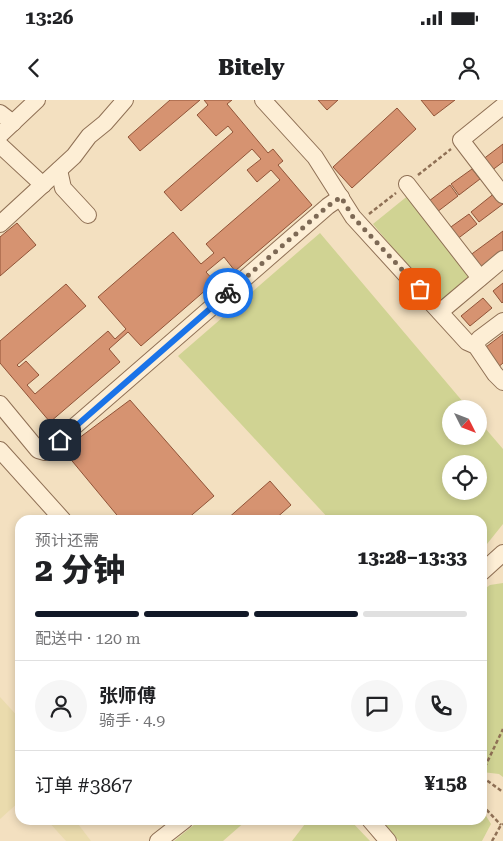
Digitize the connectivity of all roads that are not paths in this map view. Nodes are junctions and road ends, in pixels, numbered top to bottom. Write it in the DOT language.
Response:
graph roads {
  1 [pos="37,100"];
  2 [pos="125,100"];
  3 [pos="263,100"];
  4 [pos="503,106"];
  5 [pos="7,118"];
  6 [pos="0,135"];
  7 [pos="0,145"];
  8 [pos="59,170"];
  9 [pos="406,184"];
  10 [pos="43,185"];
  11 [pos="503,195"];
  12 [pos="341,197"];
  13 [pos="88,215"];
  14 [pos="0,224"];
  15 [pos="503,259"];
  16 [pos="480,278"];
  17 [pos="440,312"];
  18 [pos="503,321"];
  19 [pos="476,346"];
  20 [pos="500,375"];
  21 [pos="0,404"];
  22 [pos="0,450"];
  23 [pos="58,515"];
  24 [pos="503,553"];
  25 [pos="487,567"];
  26 [pos="179,825"];
  27 [pos="374,825"];
  28 [pos="158,841"];
  29 [pos="388,841"];
  1 -- 5 [label="street"];
  2 -- 8 [label="street"];
  3 -- 12 [label="street"];
  4 -- 11 [label="street"];
  5 -- 6 [label="street"];
  7 -- 10 [label="street"];
  8 -- 10 [label="street"];
  8 -- 13 [label="street"];
  9 -- 16 [label="street"];
  10 -- 14 [label="street"];
  12 -- 17 [label="street"];
  12 -- 21 [label="street"];
  15 -- 16 [label="street"];
  16 -- 17 [label="street"];
  17 -- 19 [label="street"];
  18 -- 19 [label="street"];
  19 -- 20 [label="street"];
  22 -- 23 [label="street"];
  24 -- 25 [label="street"];
  26 -- 28 [label="street"];
  27 -- 29 [label="street"];
}
